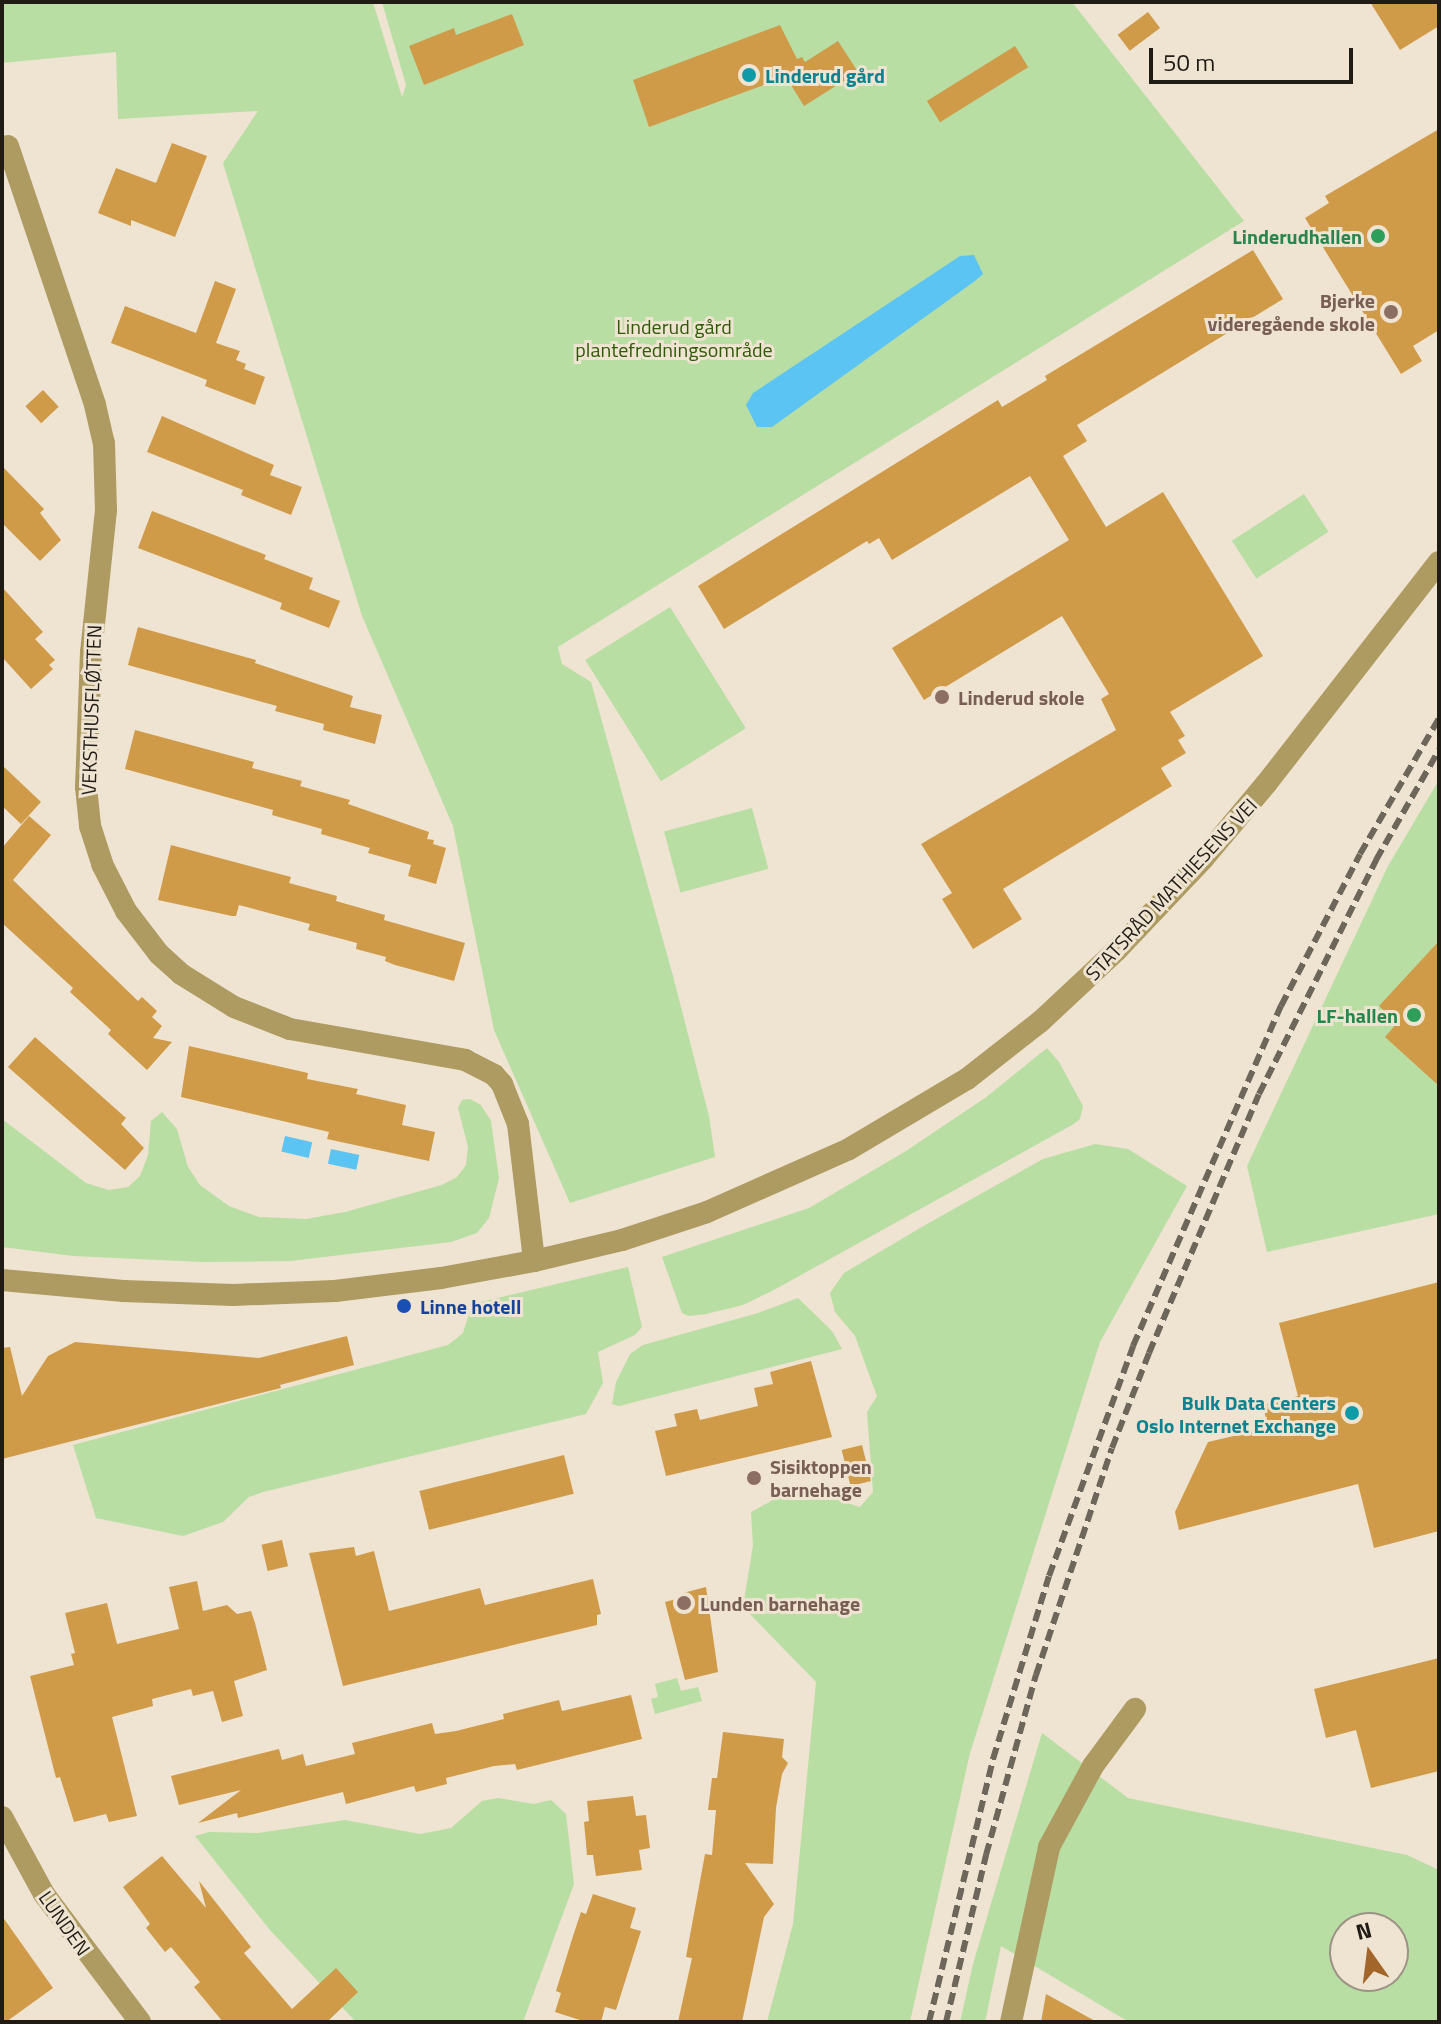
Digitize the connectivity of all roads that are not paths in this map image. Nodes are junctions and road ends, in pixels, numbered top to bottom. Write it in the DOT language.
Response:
graph roads {
  1 [pos="8,146"];
  2 [pos="1439,562"];
  3 [pos="534,1261"];
  4 [pos="2,1280"];
  5 [pos="1135,1709"];
  6 [pos="2,1817"];
  7 [pos="140,2022"];
  8 [pos="1011,2022"];
  1 -- 3 [label="street, VEKSTHUSFLØTTEN"];
  2 -- 3 [label="street, STATSRÅD MATHIESENS VEI"];
  3 -- 4 [label="street, STATSRÅD MATHIESENS VEI"];
  5 -- 8 [label="street"];
  6 -- 7 [label="street, LUNDEN"];
}
